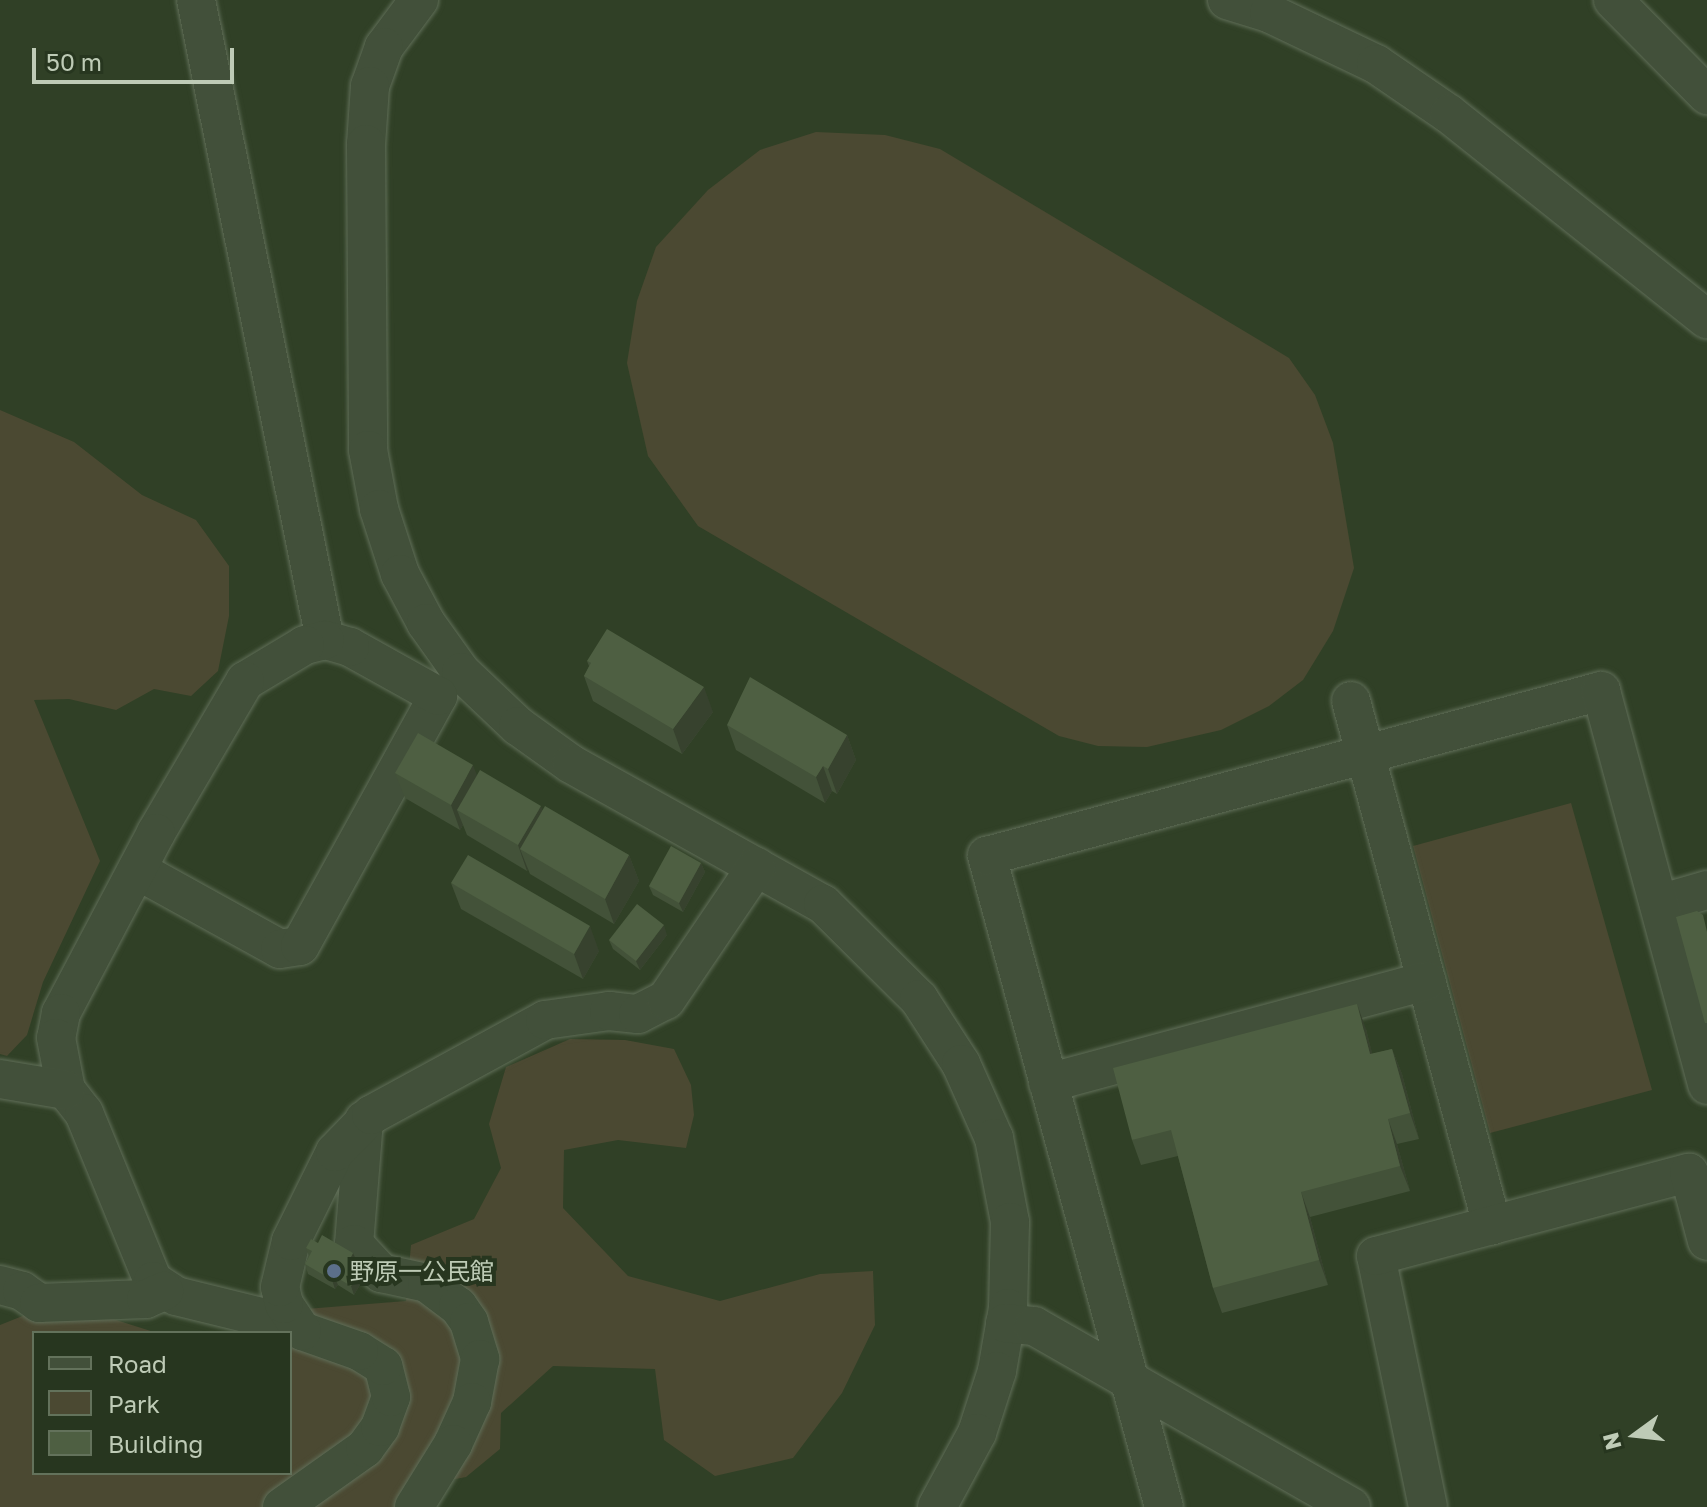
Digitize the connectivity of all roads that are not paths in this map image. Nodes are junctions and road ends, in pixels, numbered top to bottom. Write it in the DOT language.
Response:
graph roads {
  1 [pos="196,0"];
  2 [pos="419,0"];
  3 [pos="1227,0"];
  4 [pos="1613,0"];
  5 [pos="1707,95"];
  6 [pos="1707,319"];
  7 [pos="325,640"];
  8 [pos="450,684"];
  9 [pos="1351,701"];
  10 [pos="1366,754"];
  11 [pos="756,867"];
  12 [pos="137,870"];
  13 [pos="1707,890"];
  14 [pos="1659,904"];
  15 [pos="1426,981"];
  16 [pos="0,1079"];
  17 [pos="1048,1083"];
  18 [pos="1707,1085"];
  19 [pos="66,1090"];
  20 [pos="364,1120"];
  21 [pos="1492,1225"];
  22 [pos="1707,1241"];
  23 [pos="0,1285"];
  24 [pos="164,1291"];
  25 [pos="1005,1323"];
  26 [pos="294,1325"];
  27 [pos="1130,1381"];
  28 [pos="282,1507"];
  29 [pos="414,1507"];
  30 [pos="937,1507"];
  31 [pos="1164,1507"];
  32 [pos="1351,1507"];
  33 [pos="1428,1507"];
  1 -- 7 [label="street"];
  2 -- 8 [label="street"];
  3 -- 6 [label="street"];
  4 -- 5 [label="street"];
  7 -- 8 [label="street"];
  7 -- 12 [label="street"];
  8 -- 11 [label="street"];
  8 -- 12 [label="street"];
  9 -- 10 [label="street"];
  10 -- 14 [label="street"];
  10 -- 15 [label="street"];
  10 -- 17 [label="street"];
  11 -- 20 [label="street"];
  11 -- 25 [label="street"];
  12 -- 19 [label="street"];
  13 -- 14 [label="street"];
  14 -- 18 [label="street"];
  15 -- 17 [label="street"];
  15 -- 21 [label="street"];
  16 -- 19 [label="street"];
  17 -- 27 [label="street"];
  19 -- 24 [label="street"];
  20 -- 26 [label="street"];
  20 -- 29 [label="street"];
  21 -- 22 [label="street"];
  21 -- 33 [label="street"];
  23 -- 24 [label="street"];
  24 -- 26 [label="street"];
  25 -- 27 [label="street"];
  25 -- 30 [label="street"];
  26 -- 28 [label="street"];
  27 -- 31 [label="street"];
  27 -- 32 [label="street"];
}
